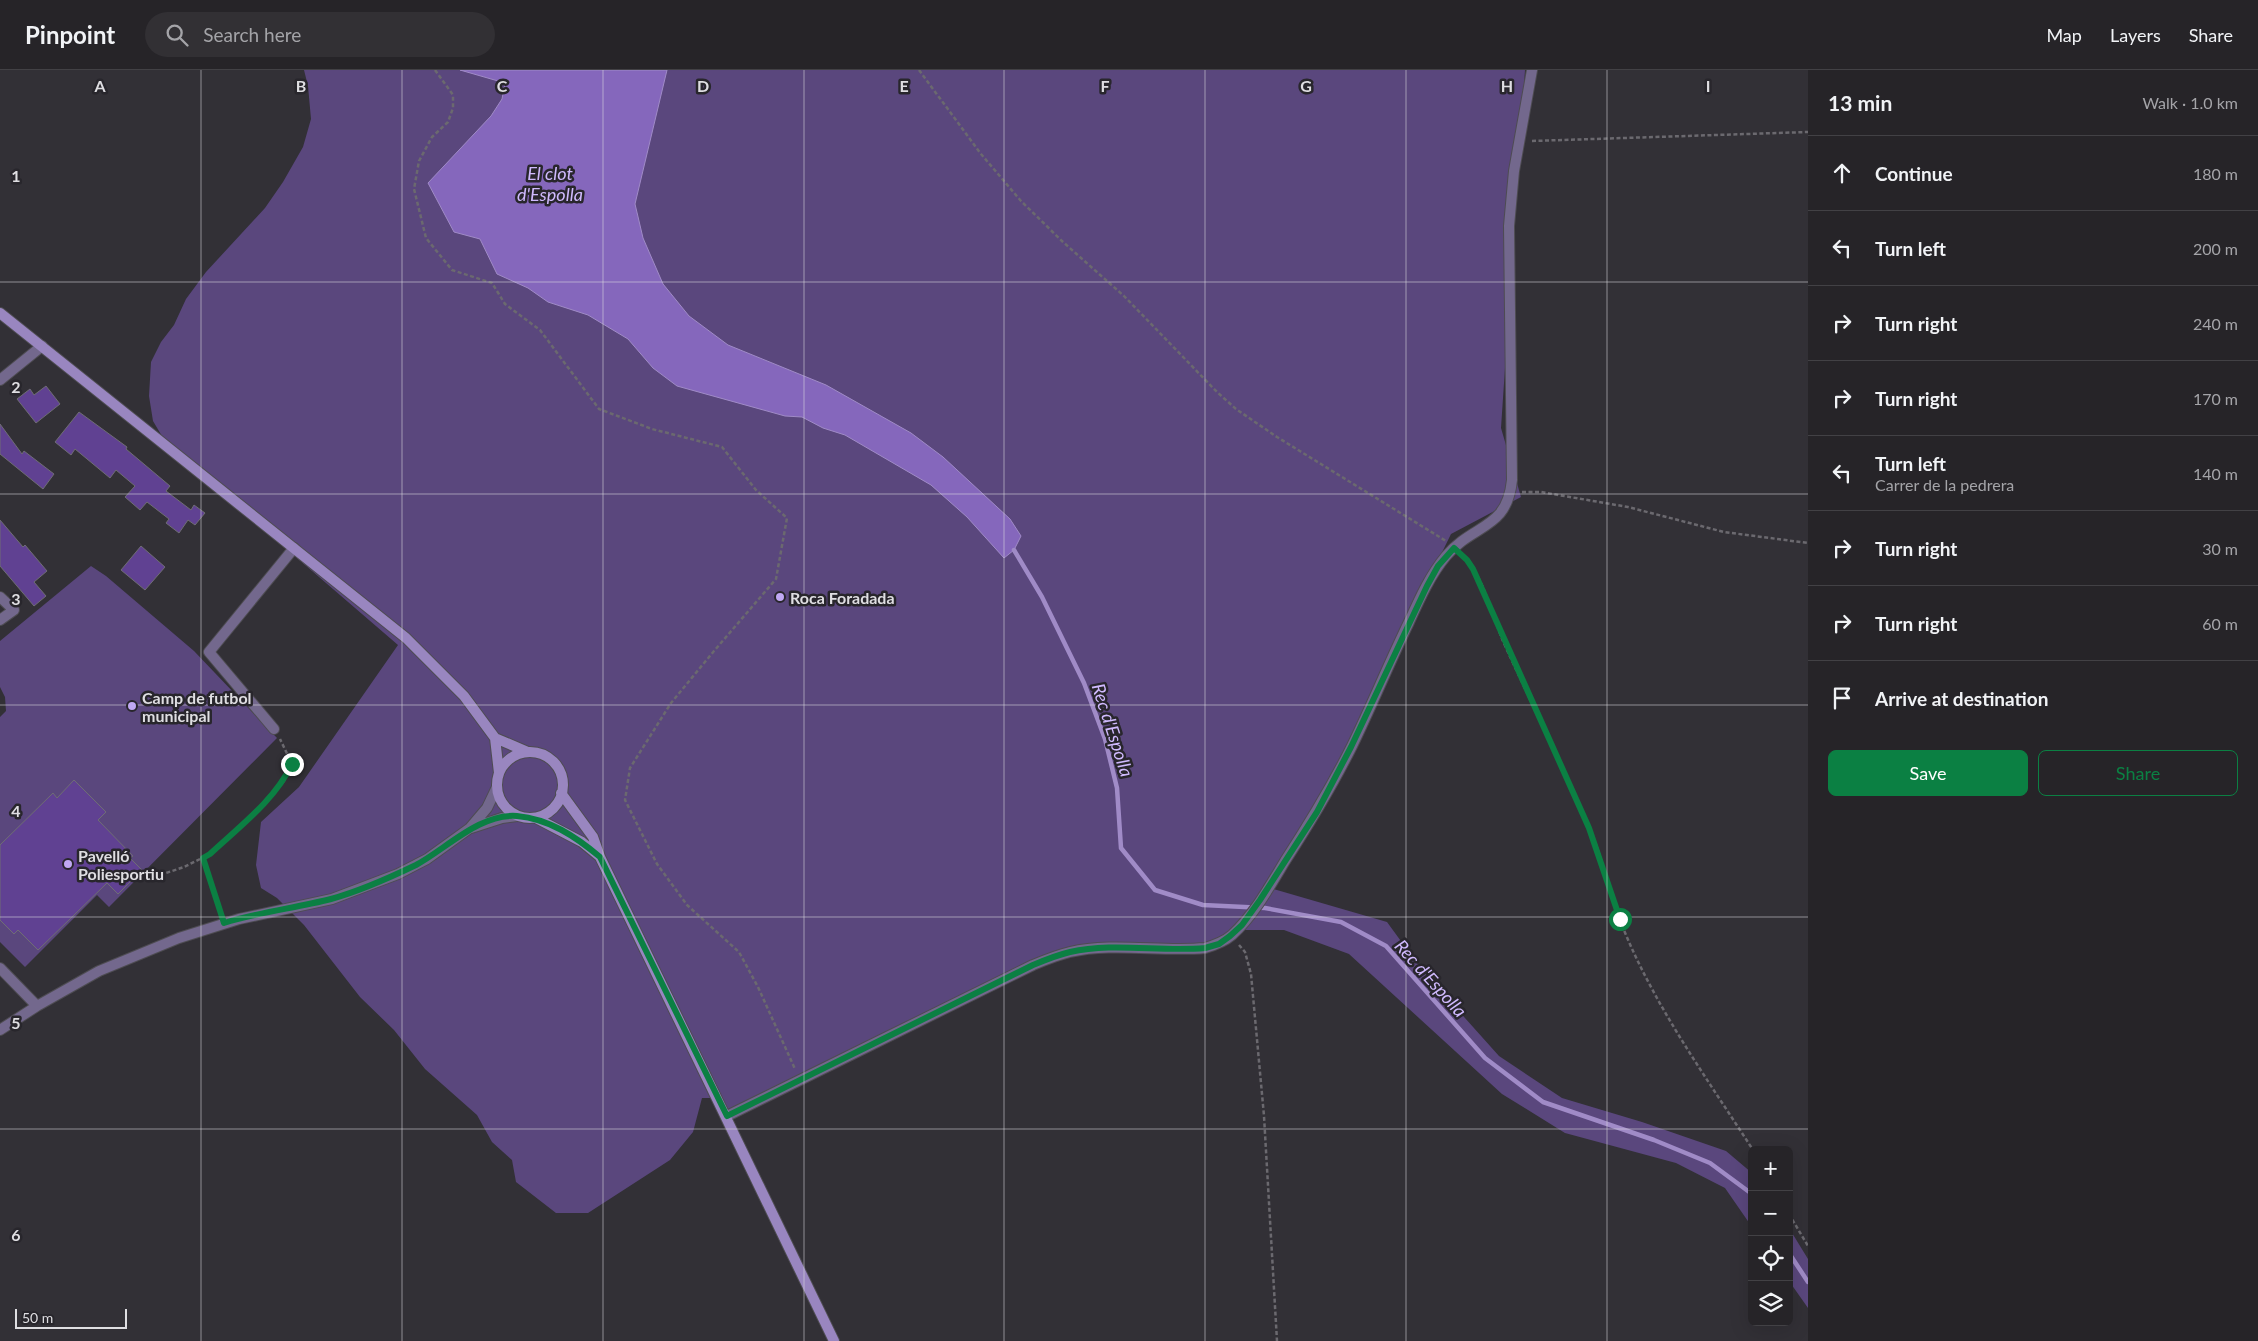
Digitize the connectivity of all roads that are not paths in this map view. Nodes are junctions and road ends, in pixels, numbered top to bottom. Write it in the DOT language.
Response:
graph roads {
  1 [pos="1532,70"];
  2 [pos="0,313"];
  3 [pos="42,346"];
  4 [pos="0,380"];
  5 [pos="294,548"];
  6 [pos="0,597"];
  7 [pos="0,620"];
  8 [pos="274,729"];
  9 [pos="495,738"];
  10 [pos="528,752"];
  11 [pos="499,773"];
  12 [pos="496,787"];
  13 [pos="562,793"];
  14 [pos="517,816"];
  15 [pos="536,818"];
  16 [pos="470,828"];
  17 [pos="600,857"];
  18 [pos="0,968"];
  19 [pos="36,1006"];
  20 [pos="0,1030"];
  21 [pos="727,1116"];
  22 [pos="834,1341"];
  1 -- 21 [label="street"];
  2 -- 3 [label="main road"];
  3 -- 4 [label="street"];
  3 -- 5 [label="main road"];
  5 -- 8 [label="street"];
  5 -- 9 [label="main road"];
  6 -- 7 [label="street"];
  9 -- 10 [label="main road"];
  9 -- 11 [label="main road"];
  10 -- 11 [label="main road"];
  10 -- 13 [label="main road"];
  11 -- 12 [label="main road"];
  12 -- 14 [label="main road"];
  12 -- 16 [label="street"];
  13 -- 15 [label="main road"];
  13 -- 17 [label="main road"];
  14 -- 15 [label="main road"];
  14 -- 16 [label="street"];
  15 -- 17 [label="main road"];
  16 -- 19 [label="street"];
  17 -- 21 [label="main road"];
  18 -- 19 [label="street"];
  19 -- 20 [label="street"];
  21 -- 22 [label="main road"];
}
